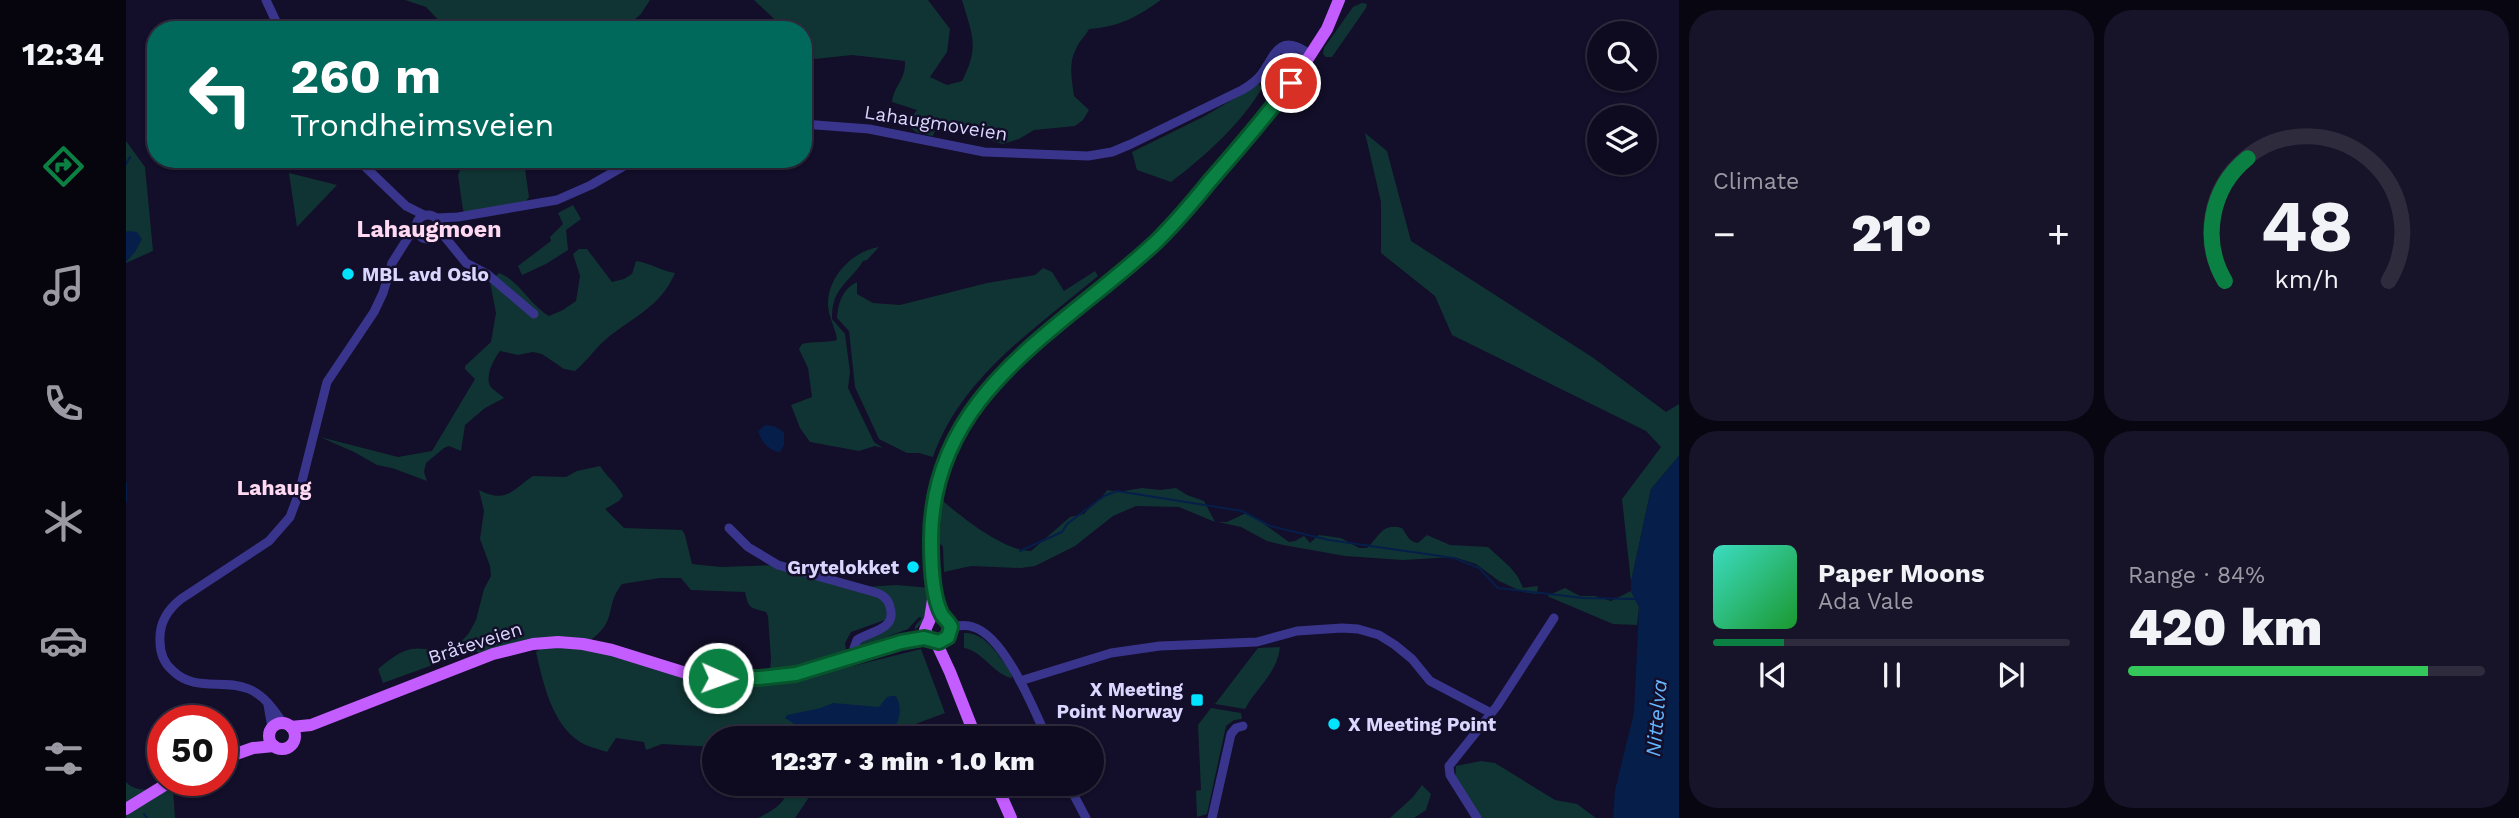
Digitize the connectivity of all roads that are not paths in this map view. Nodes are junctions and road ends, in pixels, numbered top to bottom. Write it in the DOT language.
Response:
graph roads {
  1 [pos="266,0"];
  2 [pos="1338,0"];
  3 [pos="276,21"];
  4 [pos="1304,57"];
  5 [pos="812,125"];
  6 [pos="366,168"];
  7 [pos="621,168"];
  8 [pos="406,206"];
  9 [pos="424,215"];
  10 [pos="416,225"];
  11 [pos="438,229"];
  12 [pos="421,237"];
  13 [pos="402,247"];
  14 [pos="534,314"];
  15 [pos="729,528"];
  16 [pos="1554,618"];
  17 [pos="937,630"];
  18 [pos="856,657"];
  19 [pos="1020,681"];
  20 [pos="1491,713"];
  21 [pos="971,726"];
  22 [pos="1042,726"];
  23 [pos="1243,726"];
  24 [pos="281,733"];
  25 [pos="238,754"];
  26 [pos="147,796"];
  27 [pos="1000,796"];
  28 [pos="1002,796"];
  29 [pos="1074,796"];
  30 [pos="126,809"];
  31 [pos="1006,818"];
  32 [pos="1012,818"];
  33 [pos="1086,818"];
  34 [pos="1212,818"];
  35 [pos="1477,818"];
  1 -- 3 [label="street"];
  2 -- 4 [label="main road"];
  4 -- 5 [label="street, Lahaugmoveien"];
  4 -- 17 [label="main road"];
  6 -- 8 [label="street"];
  7 -- 11 [label="street"];
  8 -- 9 [label="street"];
  8 -- 10 [label="street"];
  9 -- 10 [label="street"];
  9 -- 11 [label="street"];
  10 -- 12 [label="street"];
  10 -- 13 [label="street"];
  11 -- 12 [label="street"];
  11 -- 14 [label="street"];
  12 -- 13 [label="street"];
  13 -- 24 [label="street"];
  15 -- 18 [label="street"];
  16 -- 20 [label="street"];
  17 -- 18 [label="main road, Bråteveien"];
  17 -- 19 [label="street"];
  17 -- 21 [label="main road"];
  18 -- 24 [label="main road, Bråteveien"];
  19 -- 20 [label="street"];
  19 -- 22 [label="street"];
  20 -- 35 [label="street"];
  23 -- 34 [label="street"];
  24 -- 25 [label="main road, Bråteveien"];
  26 -- 30 [label="main road"];
  27 -- 31 [label="main road"];
  28 -- 32 [label="main road"];
  29 -- 33 [label="street"];
}
